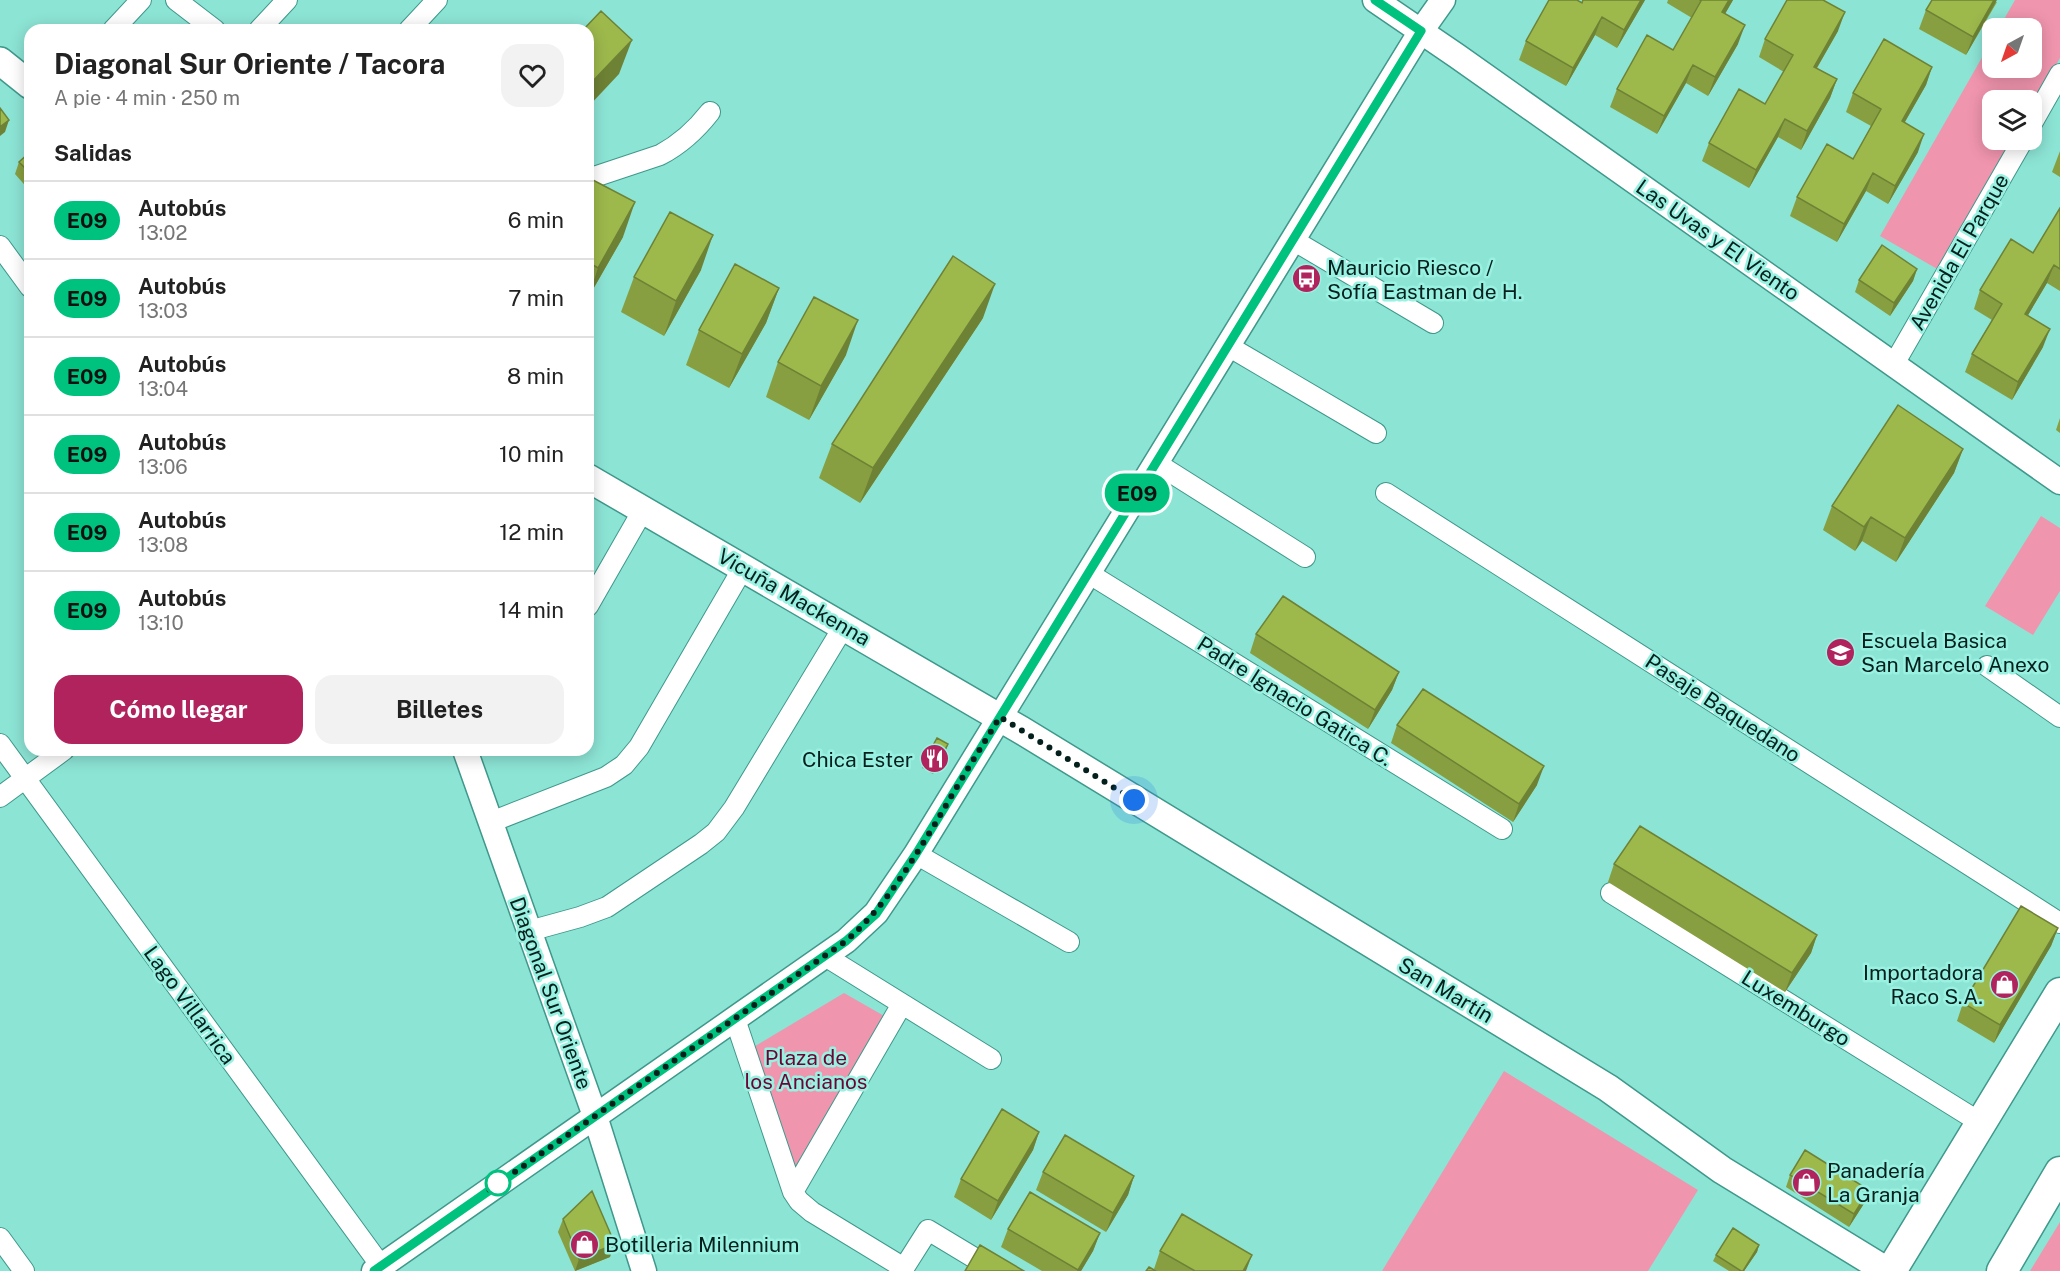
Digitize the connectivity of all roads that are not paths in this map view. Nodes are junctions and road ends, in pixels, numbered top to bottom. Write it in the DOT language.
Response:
graph roads {
  1 [pos="141,0"];
  2 [pos="176,0"];
  3 [pos="287,0"];
  4 [pos="437,0"];
  5 [pos="1375,0"];
  6 [pos="1443,0"];
  7 [pos="119,24"];
  8 [pos="207,24"];
  9 [pos="265,24"];
  10 [pos="415,24"];
  11 [pos="1421,31"];
  12 [pos="0,61"];
  13 [pos="2060,74"];
  14 [pos="24,80"];
  15 [pos="2042,106"];
  16 [pos="710,112"];
  17 [pos="2017,150"];
  18 [pos="594,177"];
  19 [pos="1293,240"];
  20 [pos="0,246"];
  21 [pos="24,279"];
  22 [pos="1433,323"];
  23 [pos="1228,346"];
  24 [pos="1894,364"];
  25 [pos="1376,433"];
  26 [pos="1156,463"];
  27 [pos="594,481"];
  28 [pos="2060,482"];
  29 [pos="1386,493"];
  30 [pos="643,510"];
  31 [pos="1305,557"];
  32 [pos="742,568"];
  33 [pos="1088,573"];
  34 [pos="594,596"];
  35 [pos="844,626"];
  36 [pos="1987,666"];
  37 [pos="1000,717"];
  38 [pos="2060,717"];
  39 [pos="0,744"];
  40 [pos="56,756"];
  41 [pos="467,756"];
  42 [pos="25,778"];
  43 [pos="0,797"];
  44 [pos="490,822"];
  45 [pos="1502,829"];
  46 [pos="916,854"];
  47 [pos="1611,893"];
  48 [pos="2060,923"];
  49 [pos="529,931"];
  50 [pos="1069,942"];
  51 [pos="825,956"];
  52 [pos="2060,993"];
  53 [pos="902,1004"];
  54 [pos="735,1019"];
  55 [pos="991,1059"];
  56 [pos="595,1116"];
  57 [pos="1982,1123"];
  58 [pos="2060,1172"];
  59 [pos="793,1192"];
  60 [pos="0,1238"];
  61 [pos="377,1269"];
  62 [pos="903,1269"];
  63 [pos="24,1271"];
  64 [pos="644,1271"];
  65 [pos="996,1271"];
  66 [pos="1889,1271"];
  67 [pos="2002,1271"];
  1 -- 7 [label="street"];
  2 -- 8 [label="street"];
  3 -- 9 [label="street"];
  4 -- 10 [label="street"];
  5 -- 11 [label="street, Las Uvas y El Viento"];
  6 -- 11 [label="street"];
  11 -- 19 [label="street"];
  11 -- 24 [label="street, Las Uvas y El Viento"];
  12 -- 14 [label="main road"];
  13 -- 15 [label="street"];
  16 -- 18 [label="street"];
  17 -- 24 [label="street, Avenida El Parque"];
  19 -- 22 [label="street"];
  19 -- 23 [label="street"];
  20 -- 21 [label="street"];
  23 -- 25 [label="street"];
  23 -- 26 [label="street"];
  24 -- 28 [label="street, Las Uvas y El Viento"];
  26 -- 31 [label="street"];
  26 -- 33 [label="street"];
  27 -- 30 [label="main road, Vicuña Mackenna"];
  29 -- 48 [label="street, Pasaje Baquedano"];
  30 -- 32 [label="main road, Vicuña Mackenna"];
  30 -- 34 [label="street"];
  32 -- 35 [label="main road, Vicuña Mackenna"];
  32 -- 44 [label="street"];
  33 -- 37 [label="street"];
  33 -- 45 [label="street, Padre Ignacio Gatica C."];
  35 -- 37 [label="main road, Vicuña Mackenna"];
  35 -- 49 [label="street"];
  36 -- 38 [label="street"];
  37 -- 46 [label="street"];
  37 -- 66 [label="main road, San Martín"];
  39 -- 42 [label="street, Lago Villarrica"];
  40 -- 42 [label="street"];
  41 -- 44 [label="street, Diagonal Sur Oriente"];
  42 -- 43 [label="street"];
  42 -- 61 [label="street, Lago Villarrica"];
  44 -- 49 [label="street, Diagonal Sur Oriente"];
  46 -- 50 [label="street"];
  46 -- 51 [label="street"];
  47 -- 57 [label="street, Luxemburgo"];
  49 -- 56 [label="street, Diagonal Sur Oriente"];
  51 -- 53 [label="street"];
  51 -- 54 [label="street"];
  52 -- 57 [label="main road"];
  53 -- 55 [label="street"];
  53 -- 59 [label="street"];
  54 -- 56 [label="street"];
  54 -- 59 [label="street"];
  56 -- 61 [label="street"];
  56 -- 64 [label="street, Diagonal Sur Oriente"];
  57 -- 66 [label="main road"];
  58 -- 67 [label="main road"];
  59 -- 62 [label="street"];
  60 -- 63 [label="street"];
  62 -- 65 [label="street"];
}
